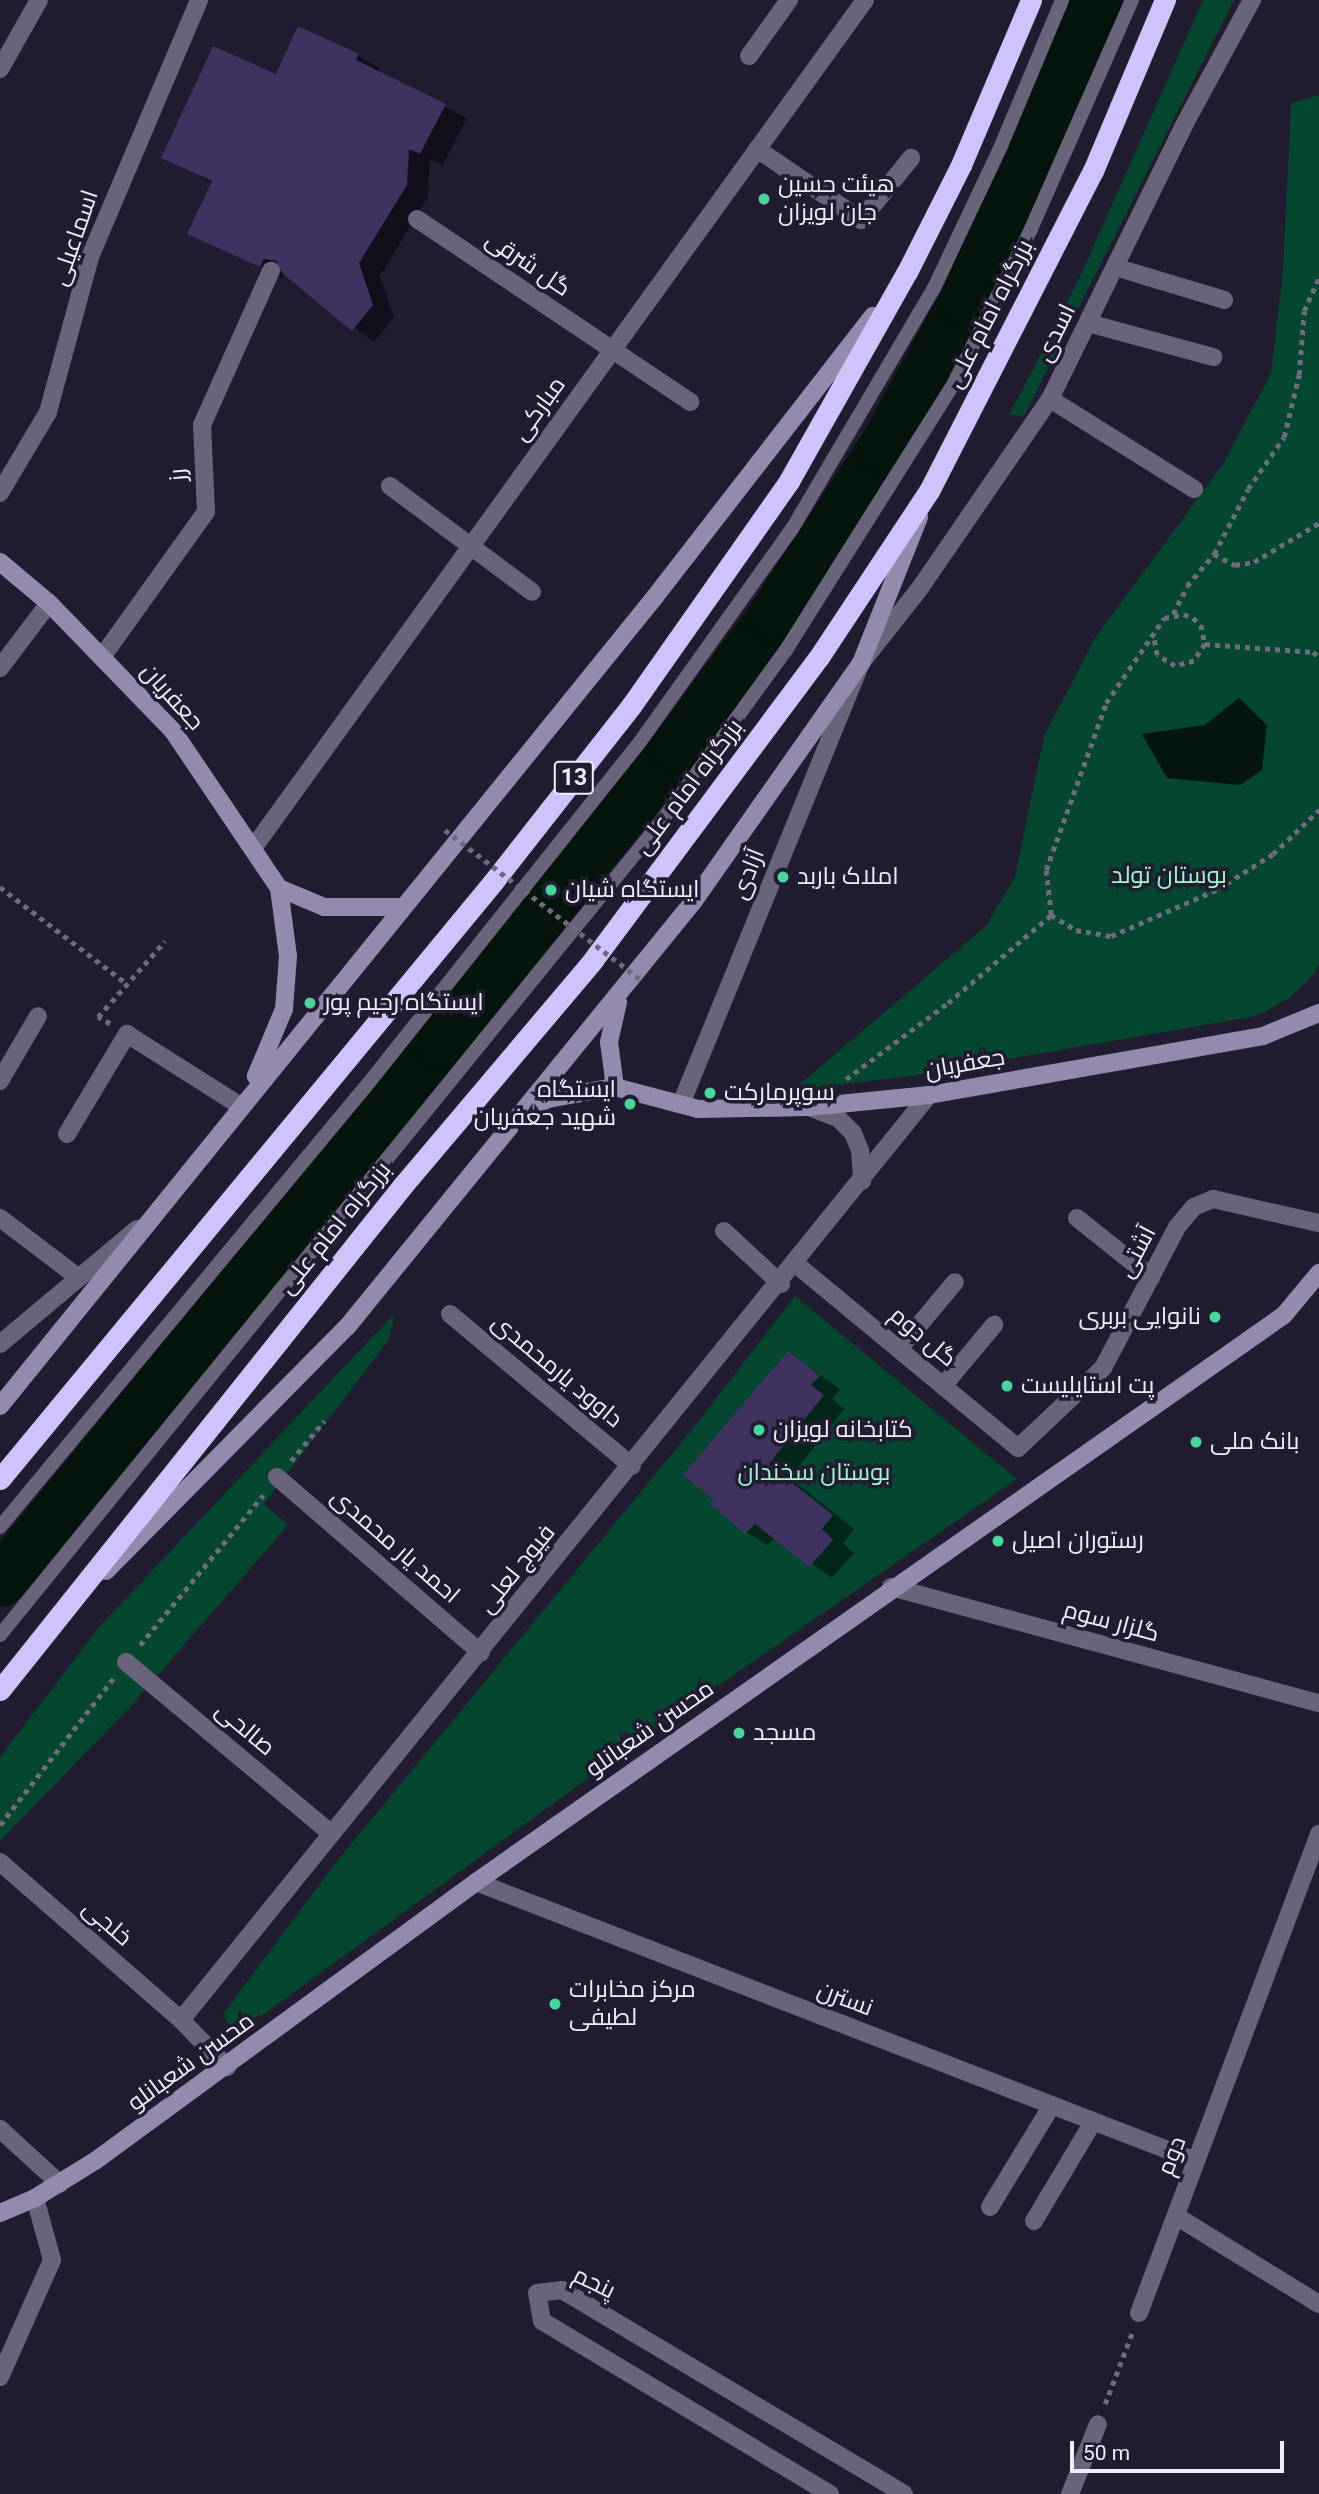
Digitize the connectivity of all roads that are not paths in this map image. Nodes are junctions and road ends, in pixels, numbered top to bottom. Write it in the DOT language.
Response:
graph roads {
  1 [pos="39,0"];
  2 [pos="199,0"];
  3 [pos="789,0"];
  4 [pos="1031,0"];
  5 [pos="1062,0"];
  6 [pos="1132,0"];
  7 [pos="1165,0"];
  8 [pos="1252,0"];
  9 [pos="855,4"];
  10 [pos="749,56"];
  11 [pos="0,69"];
  12 [pos="757,149"];
  13 [pos="911,158"];
  14 [pos="416,219"];
  15 [pos="1115,267"];
  16 [pos="271,271"];
  17 [pos="907,272"];
  18 [pos="1224,300"];
  19 [pos="1088,323"];
  20 [pos="612,349"];
  21 [pos="1213,357"];
  22 [pos="1051,399"];
  23 [pos="690,402"];
  24 [pos="390,486"];
  25 [pos="1194,489"];
  26 [pos="929,491"];
  27 [pos="0,493"];
  28 [pos="469,548"];
  29 [pos="0,562"];
  30 [pos="532,592"];
  31 [pos="49,603"];
  32 [pos="102,657"];
  33 [pos="861,663"];
  34 [pos="0,668"];
  35 [pos="254,847"];
  36 [pos="279,888"];
  37 [pos="402,907"];
  38 [pos="624,989"];
  39 [pos="1319,1014"];
  40 [pos="38,1016"];
  41 [pos="1319,1022"];
  42 [pos="0,1081"];
  43 [pos="615,1087"];
  44 [pos="929,1096"];
  45 [pos="681,1104"];
  46 [pos="242,1107"];
  47 [pos="809,1107"];
  48 [pos="518,1115"];
  49 [pos="67,1134"];
  50 [pos="862,1181"];
  51 [pos="153,1216"];
  52 [pos="1077,1218"];
  53 [pos="1319,1223"];
  54 [pos="4,1227"];
  55 [pos="724,1231"];
  56 [pos="797,1265"];
  57 [pos="1319,1273"];
  58 [pos="79,1278"];
  59 [pos="1151,1278"];
  60 [pos="955,1282"];
  61 [pos="781,1284"];
  62 [pos="450,1314"];
  63 [pos="994,1325"];
  64 [pos="0,1345"];
  65 [pos="899,1349"];
  66 [pos="943,1386"];
  67 [pos="0,1406"];
  68 [pos="1018,1448"];
  69 [pos="632,1466"];
  70 [pos="277,1477"];
  71 [pos="0,1479"];
  72 [pos="0,1527"];
  73 [pos="891,1587"];
  74 [pos="0,1635"];
  75 [pos="37,1640"];
  76 [pos="481,1653"];
  77 [pos="126,1662"];
  78 [pos="0,1690"];
  79 [pos="1319,1703"];
  80 [pos="332,1834"];
  81 [pos="1319,1834"];
  82 [pos="0,1862"];
  83 [pos="476,1882"];
  84 [pos="181,2021"];
  85 [pos="227,2067"];
  86 [pos="1052,2105"];
  87 [pos="1093,2122"];
  88 [pos="0,2129"];
  89 [pos="1196,2161"];
  90 [pos="60,2184"];
  91 [pos="36,2198"];
  92 [pos="990,2207"];
  93 [pos="0,2213"];
  94 [pos="1175,2216"];
  95 [pos="1034,2221"];
  96 [pos="1319,2304"];
  97 [pos="1139,2314"];
  98 [pos="0,2377"];
  99 [pos="1098,2424"];
  100 [pos="830,2494"];
  101 [pos="904,2494"];
  102 [pos="1070,2494"];
  1 -- 11 [label="street"];
  2 -- 27 [label="street, اسماعیلی"];
  3 -- 10 [label="street"];
  4 -- 17 [label="highway, 13"];
  5 -- 72 [label="lane"];
  6 -- 74 [label="lane"];
  7 -- 26 [label="highway, بزرگراه امام علی"];
  8 -- 15 [label="street, اسدی"];
  9 -- 12 [label="street, مبارکی"];
  12 -- 13 [label="street"];
  12 -- 20 [label="street, مبارکی"];
  14 -- 20 [label="street, گل شرقی"];
  15 -- 18 [label="street"];
  15 -- 19 [label="street, اسدی"];
  16 -- 32 [label="street, رز"];
  17 -- 37 [label="main road"];
  17 -- 71 [label="highway, 13"];
  19 -- 21 [label="street"];
  19 -- 22 [label="street, اسدی"];
  20 -- 23 [label="street, گل شرقی"];
  20 -- 28 [label="street, مبارکی"];
  22 -- 25 [label="street"];
  22 -- 33 [label="street, اسدی"];
  24 -- 28 [label="street"];
  26 -- 33 [label="main road"];
  26 -- 75 [label="highway, بزرگراه امام علی"];
  28 -- 30 [label="street"];
  28 -- 35 [label="street, مبارکی"];
  29 -- 31 [label="main road, جعفریان"];
  31 -- 32 [label="main road, جعفریان"];
  31 -- 34 [label="street"];
  32 -- 35 [label="main road, جعفریان"];
  33 -- 38 [label="main road"];
  33 -- 45 [label="street, آزادی"];
  35 -- 36 [label="main road, جعفریان"];
  36 -- 37 [label="main road"];
  36 -- 46 [label="main road, جعفریان"];
  37 -- 46 [label="main road"];
  38 -- 43 [label="main road"];
  38 -- 48 [label="main road"];
  39 -- 41 [label="main road"];
  39 -- 44 [label="main road, جعفریان"];
  40 -- 42 [label="street"];
  43 -- 45 [label="main road, جعفریان"];
  43 -- 48 [label="main road, جعفریان"];
  44 -- 47 [label="main road, جعفریان"];
  44 -- 50 [label="street, فیوج لعلی"];
  45 -- 47 [label="main road, جعفریان"];
  46 -- 49 [label="street"];
  46 -- 51 [label="main road"];
  47 -- 50 [label="street"];
  48 -- 75 [label="main road"];
  50 -- 56 [label="street, فیوج لعلی"];
  51 -- 58 [label="street"];
  51 -- 67 [label="main road"];
  52 -- 59 [label="street"];
  53 -- 59 [label="street, آشتی"];
  54 -- 58 [label="street"];
  55 -- 61 [label="street"];
  56 -- 61 [label="street, فیوج لعلی"];
  56 -- 65 [label="street, گل دوم"];
  57 -- 73 [label="main road, محسن شعبانلو"];
  58 -- 64 [label="street"];
  59 -- 68 [label="street, آشتی"];
  60 -- 65 [label="street"];
  61 -- 69 [label="street, فیوج لعلی"];
  62 -- 69 [label="street, داوود یارمحمدی"];
  63 -- 66 [label="street"];
  65 -- 66 [label="street, گل دوم"];
  66 -- 68 [label="street, گل دوم"];
  69 -- 76 [label="street, فیوج لعلی"];
  70 -- 76 [label="street, احمد یار محمدی"];
  73 -- 79 [label="street, گلزار سوم"];
  73 -- 83 [label="main road, محسن شعبانلو"];
  75 -- 78 [label="highway, بزرگراه امام علی"];
  76 -- 80 [label="street, فیوج لعلی"];
  77 -- 80 [label="street, صالحی"];
  80 -- 84 [label="street, فیوج لعلی"];
  81 -- 89 [label="street, دوم"];
  82 -- 84 [label="street, خلجی"];
  83 -- 85 [label="main road, محسن شعبانلو"];
  83 -- 86 [label="street, نسترن"];
  84 -- 85 [label="street"];
  85 -- 90 [label="main road, محسن شعبانلو"];
  86 -- 87 [label="street, نسترن"];
  86 -- 92 [label="street"];
  87 -- 89 [label="street, نسترن"];
  87 -- 95 [label="street"];
  88 -- 90 [label="street"];
  89 -- 94 [label="street, دوم"];
  90 -- 91 [label="main road, محسن شعبانلو"];
  91 -- 93 [label="main road, محسن شعبانلو"];
  91 -- 98 [label="street"];
  94 -- 96 [label="street"];
  94 -- 97 [label="street, دوم"];
  99 -- 102 [label="street"];
  100 -- 101 [label="street, پنجم"];
}
